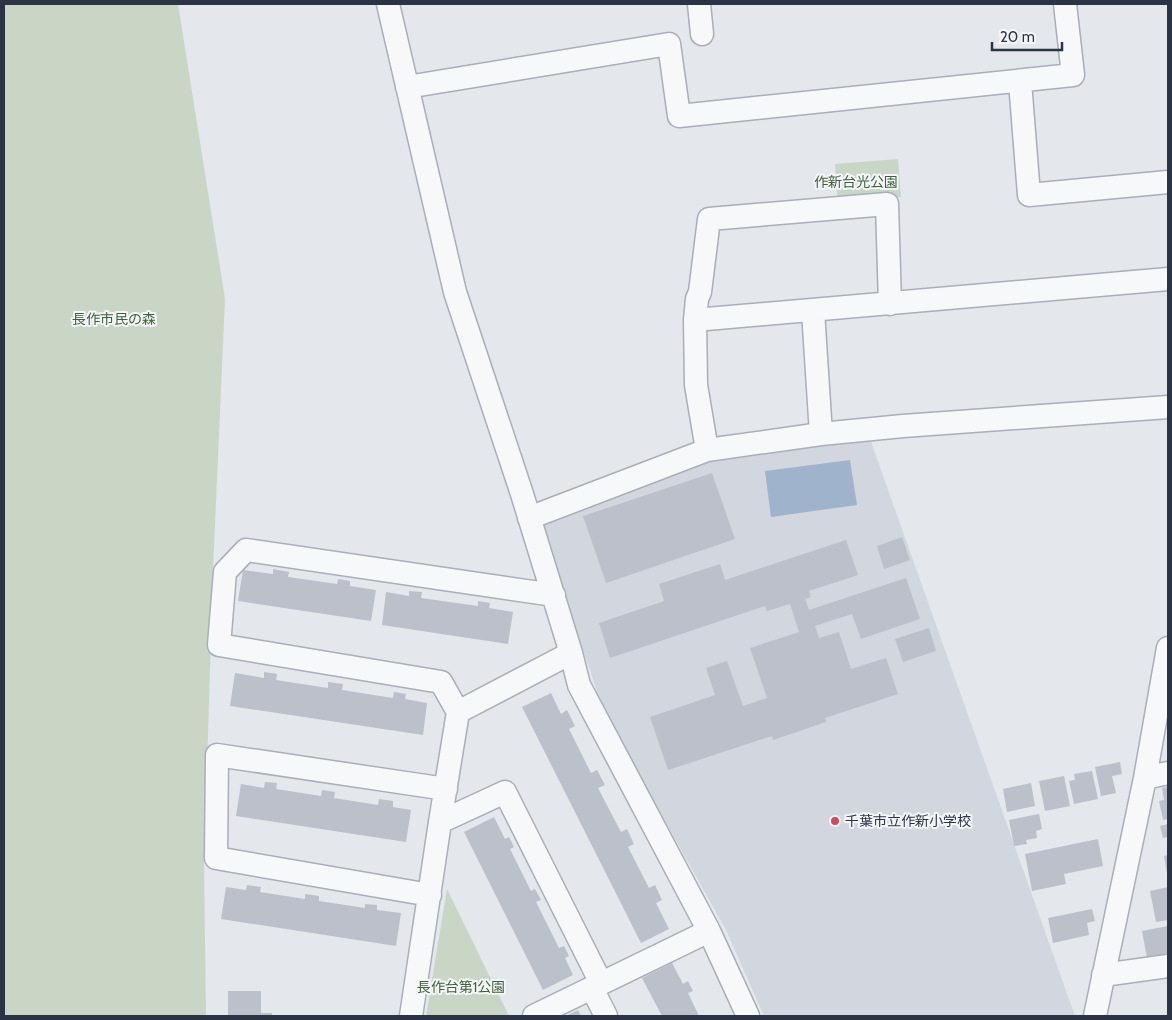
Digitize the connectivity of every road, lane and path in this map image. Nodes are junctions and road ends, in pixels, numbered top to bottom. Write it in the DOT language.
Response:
graph roads {
  1 [pos="388,4"];
  2 [pos="698,4"];
  3 [pos="1065,4"];
  4 [pos="702,34"];
  5 [pos="1020,82"];
  6 [pos="407,88"];
  7 [pos="1168,182"];
  8 [pos="1168,279"];
  9 [pos="890,304"];
  10 [pos="813,311"];
  11 [pos="695,320"];
  12 [pos="1168,406"];
  13 [pos="821,434"];
  14 [pos="707,450"];
  15 [pos="529,518"];
  16 [pos="554,595"];
  17 [pos="1168,648"];
  18 [pos="571,653"];
  19 [pos="458,712"];
  20 [pos="1168,773"];
  21 [pos="1145,778"];
  22 [pos="446,789"];
  23 [pos="440,822"];
  24 [pos="430,895"];
  25 [pos="709,930"];
  26 [pos="1168,966"];
  27 [pos="1103,975"];
  28 [pos="597,986"];
  29 [pos="411,1016"];
  30 [pos="534,1016"];
  31 [pos="606,1016"];
  32 [pos="748,1016"];
  33 [pos="1095,1016"];
  1 -- 6 [label="street"];
  2 -- 4 [label="street"];
  3 -- 5 [label="street"];
  5 -- 6 [label="street"];
  5 -- 7 [label="street"];
  6 -- 15 [label="street"];
  8 -- 9 [label="street"];
  9 -- 10 [label="street"];
  9 -- 11 [label="street"];
  10 -- 11 [label="street"];
  10 -- 13 [label="street"];
  11 -- 14 [label="street"];
  12 -- 13 [label="street"];
  13 -- 14 [label="street"];
  14 -- 15 [label="street"];
  15 -- 16 [label="street"];
  16 -- 18 [label="street"];
  16 -- 19 [label="street"];
  17 -- 21 [label="street"];
  18 -- 19 [label="street"];
  18 -- 25 [label="street"];
  19 -- 22 [label="street"];
  20 -- 21 [label="street"];
  21 -- 27 [label="street"];
  22 -- 23 [label="street"];
  22 -- 24 [label="street"];
  23 -- 24 [label="street"];
  23 -- 28 [label="street"];
  24 -- 29 [label="street"];
  25 -- 28 [label="street"];
  25 -- 32 [label="street"];
  26 -- 27 [label="street"];
  27 -- 33 [label="street"];
  28 -- 30 [label="street"];
  28 -- 31 [label="street"];
}
